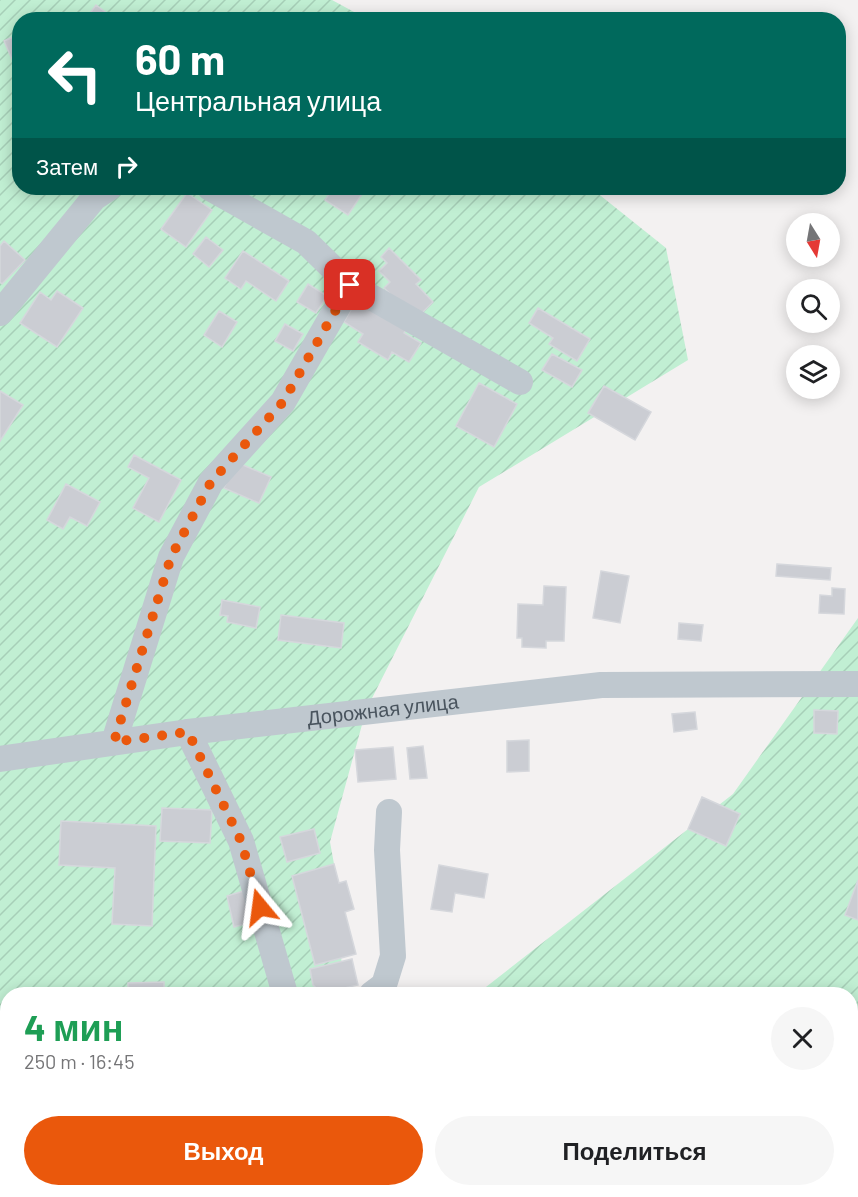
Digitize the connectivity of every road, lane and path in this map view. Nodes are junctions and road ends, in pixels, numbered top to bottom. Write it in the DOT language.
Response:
graph roads {
  1 [pos="98,195"];
  2 [pos="222,195"];
  3 [pos="350,285"];
  4 [pos="0,313"];
  5 [pos="520,382"];
  6 [pos="858,684"];
  7 [pos="188,732"];
  8 [pos="114,742"];
  9 [pos="0,759"];
  10 [pos="389,812"];
  11 [pos="283,987"];
  12 [pos="382,987"];
  1 -- 4 [label="street"];
  2 -- 3 [label="street"];
  3 -- 5 [label="street"];
  3 -- 8 [label="street"];
  6 -- 7 [label="street, Дорожная улица"];
  7 -- 8 [label="street, Дорожная улица"];
  7 -- 11 [label="street"];
  8 -- 9 [label="street, Дорожная улица"];
  10 -- 12 [label="street"];
}
